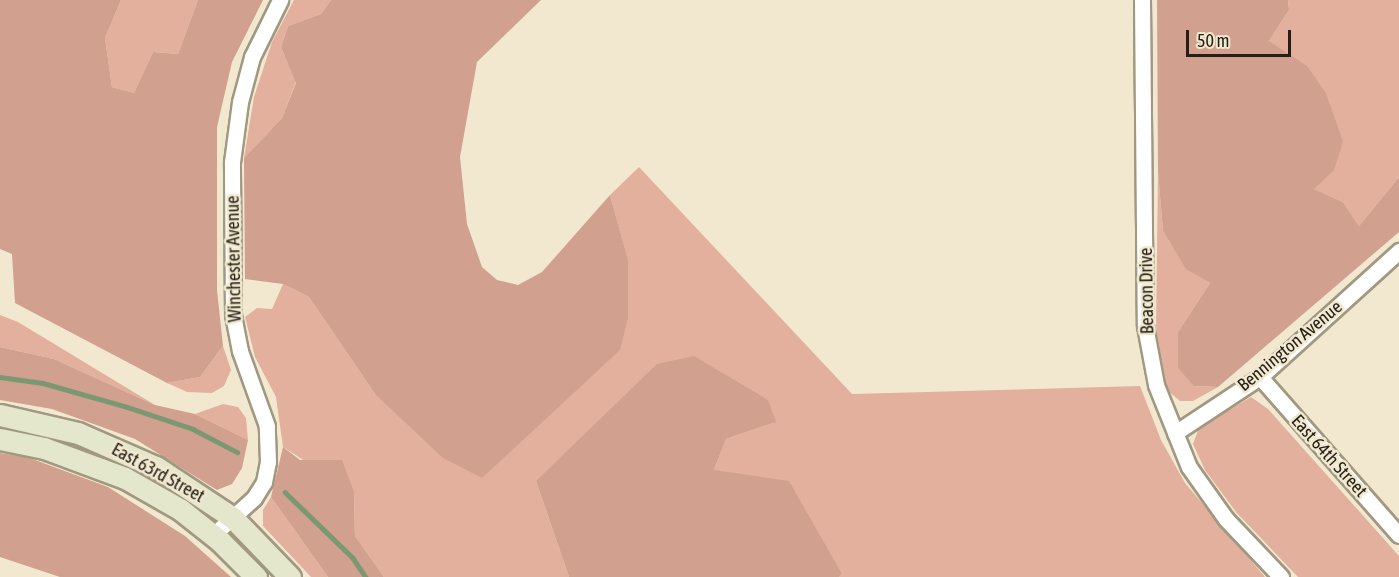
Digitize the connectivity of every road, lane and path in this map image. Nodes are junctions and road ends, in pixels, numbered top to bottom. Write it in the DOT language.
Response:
graph roads {
  1 [pos="280,0"];
  2 [pos="1142,0"];
  3 [pos="1399,251"];
  4 [pos="1260,377"];
  5 [pos="0,414"];
  6 [pos="1175,433"];
  7 [pos="0,439"];
  8 [pos="233,518"];
  9 [pos="213,535"];
  10 [pos="1399,535"];
  11 [pos="256,577"];
  12 [pos="290,577"];
  13 [pos="1281,577"];
  1 -- 8 [label="street, Winchester Avenue"];
  2 -- 6 [label="street, Beacon Drive"];
  3 -- 4 [label="street, Bennington Avenue"];
  4 -- 6 [label="street, Bennington Avenue"];
  4 -- 10 [label="street, East 64th Street"];
  5 -- 8 [label="main road, East 63rd Street"];
  6 -- 13 [label="street, Beacon Drive"];
  7 -- 9 [label="main road, East 63rd Street"];
  8 -- 9 [label="street, Winchester Avenue"];
  8 -- 12 [label="main road, East 63rd Street"];
  9 -- 11 [label="main road, East 63rd Street"];
}
